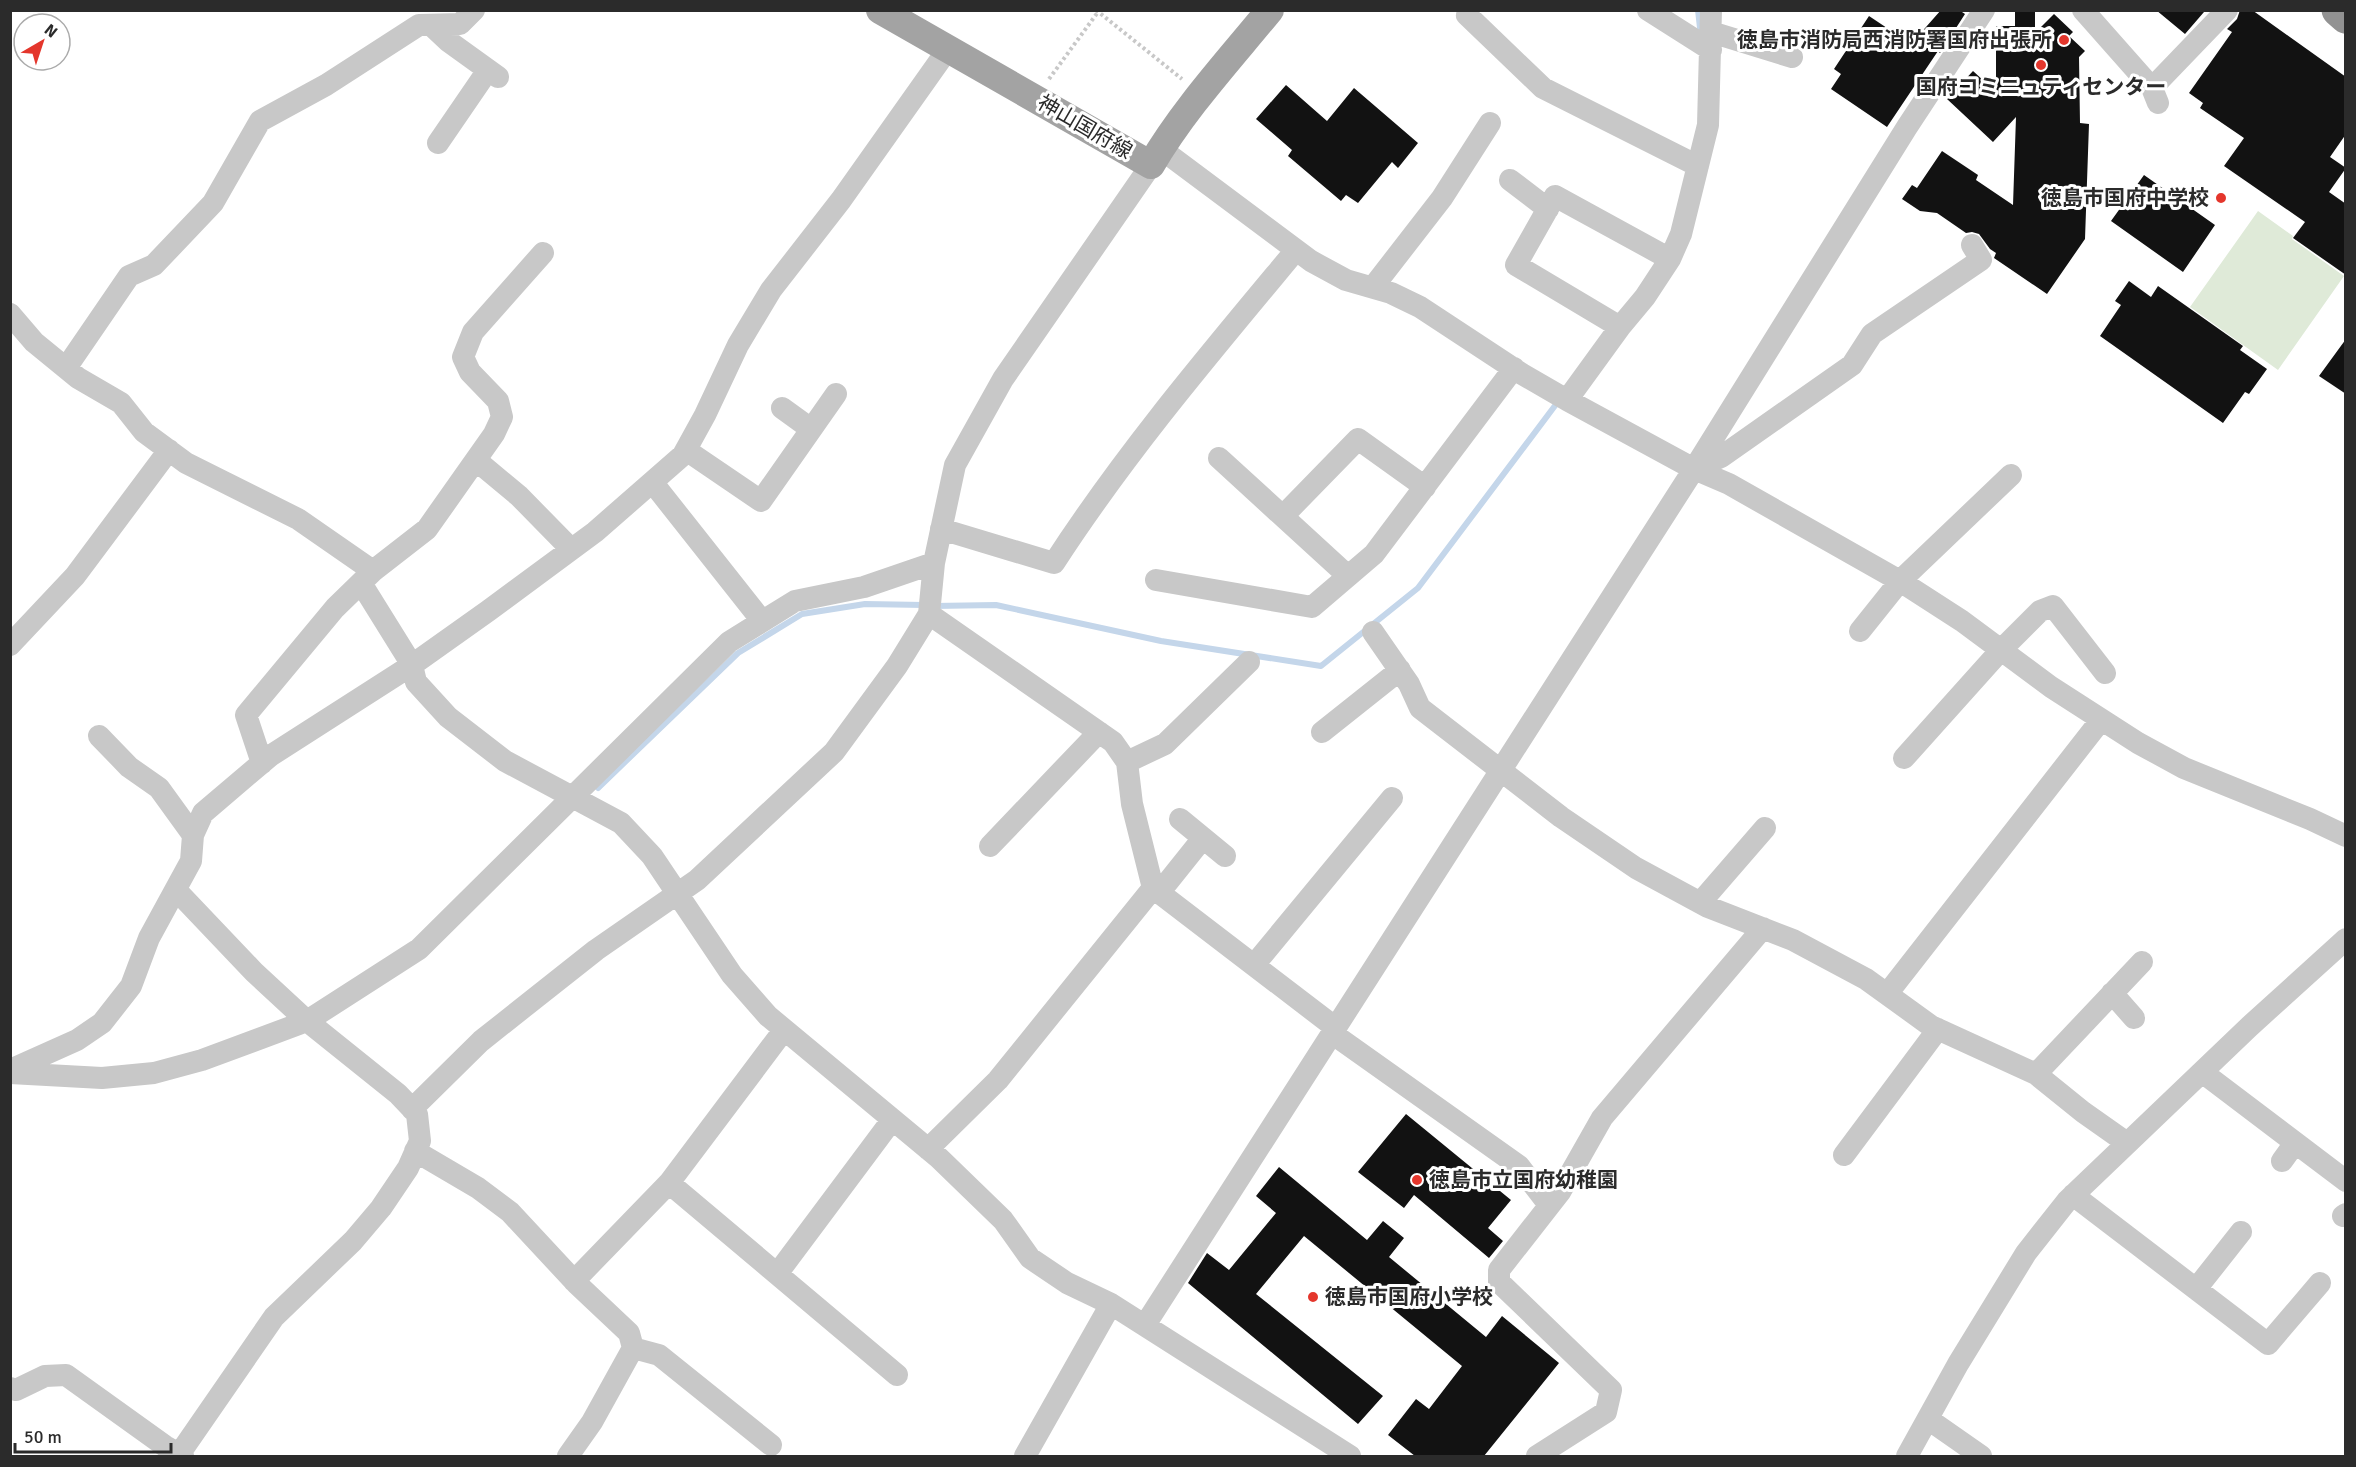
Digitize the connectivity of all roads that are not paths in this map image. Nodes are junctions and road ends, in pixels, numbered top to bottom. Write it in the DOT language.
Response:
graph roads {
  1 [pos="474,10"];
  2 [pos="880,10"];
  3 [pos="1270,10"];
  4 [pos="1469,10"];
  5 [pos="1648,10"];
  6 [pos="1984,10"];
  7 [pos="2083,10"];
  8 [pos="2227,10"];
  9 [pos="2338,10"];
  10 [pos="2346,17"];
  11 [pos="431,25"];
  12 [pos="1711,31"];
  13 [pos="948,49"];
  14 [pos="1792,57"];
  15 [pos="1490,123"];
  16 [pos="438,143"];
  17 [pos="1156,157"];
  18 [pos="1698,166"];
  19 [pos="1510,180"];
  20 [pos="1548,209"];
  21 [pos="1971,245"];
  22 [pos="1296,250"];
  23 [pos="543,253"];
  24 [pos="1670,259"];
  25 [pos="1373,288"];
  26 [pos="10,314"];
  27 [pos="1620,327"];
  28 [pos="66,368"];
  29 [pos="1514,368"];
  30 [pos="836,394"];
  31 [pos="1567,399"];
  32 [pos="782,408"];
  33 [pos="811,429"];
  34 [pos="169,450"];
  35 [pos="686,450"];
  36 [pos="1219,458"];
  37 [pos="477,461"];
  38 [pos="1694,469"];
  39 [pos="2011,475"];
  40 [pos="653,483"];
  41 [pos="1425,487"];
  42 [pos="1283,516"];
  43 [pos="941,529"];
  44 [pos="571,549"];
  45 [pos="934,563"];
  46 [pos="1348,576"];
  47 [pos="367,577"];
  48 [pos="1156,580"];
  49 [pos="1900,581"];
  50 [pos="930,609"];
  51 [pos="762,621"];
  52 [pos="1860,631"];
  53 [pos="1373,632"];
  54 [pos="10,645"];
  55 [pos="2000,651"];
  56 [pos="1249,662"];
  57 [pos="412,666"];
  58 [pos="1400,670"];
  59 [pos="2105,673"];
  60 [pos="2101,720"];
  61 [pos="1100,732"];
  62 [pos="1322,732"];
  63 [pos="99,736"];
  64 [pos="1904,758"];
  65 [pos="262,762"];
  66 [pos="1127,762"];
  67 [pos="1500,771"];
  68 [pos="571,798"];
  69 [pos="1392,798"];
  70 [pos="1180,819"];
  71 [pos="1765,828"];
  72 [pos="193,835"];
  73 [pos="2346,836"];
  74 [pos="1203,838"];
  75 [pos="990,846"];
  76 [pos="1225,856"];
  77 [pos="1153,888"];
  78 [pos="176,890"];
  79 [pos="677,893"];
  80 [pos="1701,903"];
  81 [pos="1763,928"];
  82 [pos="2346,939"];
  83 [pos="2142,962"];
  84 [pos="1254,965"];
  85 [pos="2112,993"];
  86 [pos="1887,994"];
  87 [pos="2134,1018"];
  88 [pos="307,1021"];
  89 [pos="1938,1029"];
  90 [pos="784,1030"];
  91 [pos="1335,1031"];
  92 [pos="10,1071"];
  93 [pos="2202,1071"];
  94 [pos="2036,1074"];
  95 [pos="412,1109"];
  96 [pos="892,1120"];
  97 [pos="2127,1143"];
  98 [pos="928,1149"];
  99 [pos="416,1150"];
  100 [pos="1844,1155"];
  101 [pos="2346,1181"];
  102 [pos="669,1183"];
  103 [pos="2073,1195"];
  104 [pos="1549,1205"];
  105 [pos="2241,1232"];
  106 [pos="777,1274"];
  107 [pos="574,1281"];
  108 [pos="2320,1283"];
  109 [pos="2196,1289"];
  110 [pos="1111,1304"];
  111 [pos="1144,1325"];
  112 [pos="633,1348"];
  113 [pos="897,1375"];
  114 [pos="10,1388"];
  115 [pos="1928,1419"];
  116 [pos="771,1445"];
  117 [pos="181,1456"];
  118 [pos="568,1456"];
  119 [pos="1025,1456"];
  120 [pos="1350,1456"];
  121 [pos="1537,1456"];
  122 [pos="1907,1456"];
  123 [pos="1981,1456"];
  1 -- 11 [label="street"];
  2 -- 13 [label="main road, 神山国府線"];
  3 -- 17 [label="main road, 神山国府線"];
  4 -- 18 [label="street"];
  5 -- 12 [label="street"];
  6 -- 38 [label="street"];
  7 -- 8 [label="street"];
  9 -- 10 [label="highway"];
  11 -- 16 [label="street"];
  11 -- 28 [label="street"];
  12 -- 14 [label="street"];
  12 -- 18 [label="street"];
  13 -- 17 [label="main road, 神山国府線"];
  13 -- 35 [label="street"];
  15 -- 25 [label="street"];
  17 -- 22 [label="street"];
  17 -- 43 [label="street"];
  18 -- 24 [label="street"];
  19 -- 20 [label="street"];
  20 -- 24 [label="street"];
  20 -- 27 [label="street"];
  21 -- 38 [label="street"];
  22 -- 25 [label="street"];
  22 -- 43 [label="street"];
  23 -- 37 [label="street"];
  24 -- 27 [label="street"];
  25 -- 29 [label="street"];
  26 -- 28 [label="street"];
  27 -- 31 [label="street"];
  28 -- 34 [label="street"];
  29 -- 31 [label="street"];
  29 -- 41 [label="street"];
  30 -- 33 [label="street"];
  31 -- 38 [label="street"];
  32 -- 33 [label="street"];
  33 -- 35 [label="street"];
  34 -- 47 [label="street"];
  34 -- 54 [label="street"];
  35 -- 40 [label="street"];
  36 -- 42 [label="street"];
  37 -- 44 [label="street"];
  37 -- 47 [label="street"];
  38 -- 49 [label="street"];
  38 -- 67 [label="street"];
  39 -- 49 [label="street"];
  40 -- 44 [label="street"];
  40 -- 51 [label="street"];
  41 -- 42 [label="street"];
  41 -- 46 [label="street"];
  42 -- 46 [label="street"];
  43 -- 45 [label="street"];
  44 -- 57 [label="street"];
  45 -- 50 [label="street"];
  45 -- 51 [label="street"];
  46 -- 48 [label="street"];
  47 -- 57 [label="street"];
  47 -- 65 [label="street"];
  49 -- 52 [label="street"];
  49 -- 55 [label="street"];
  50 -- 61 [label="street"];
  50 -- 79 [label="street"];
  51 -- 68 [label="street"];
  53 -- 58 [label="street"];
  55 -- 59 [label="street"];
  55 -- 60 [label="street"];
  55 -- 64 [label="street"];
  56 -- 66 [label="street"];
  57 -- 65 [label="street"];
  57 -- 68 [label="street"];
  58 -- 62 [label="street"];
  58 -- 67 [label="street"];
  60 -- 73 [label="street"];
  60 -- 86 [label="street"];
  61 -- 66 [label="street"];
  61 -- 75 [label="street"];
  63 -- 72 [label="street"];
  65 -- 72 [label="street"];
  66 -- 77 [label="street"];
  67 -- 80 [label="street"];
  67 -- 91 [label="street"];
  68 -- 79 [label="street"];
  68 -- 88 [label="street"];
  69 -- 84 [label="street"];
  70 -- 74 [label="street"];
  71 -- 80 [label="street"];
  72 -- 78 [label="street"];
  74 -- 76 [label="street"];
  74 -- 77 [label="street"];
  77 -- 84 [label="street"];
  77 -- 98 [label="street"];
  78 -- 88 [label="street"];
  78 -- 92 [label="street"];
  79 -- 90 [label="street"];
  79 -- 95 [label="street"];
  80 -- 81 [label="street"];
  81 -- 86 [label="street"];
  81 -- 104 [label="street"];
  82 -- 93 [label="street"];
  83 -- 85 [label="street"];
  84 -- 91 [label="street"];
  85 -- 87 [label="street"];
  85 -- 94 [label="street"];
  86 -- 89 [label="street"];
  88 -- 92 [label="street"];
  88 -- 95 [label="street"];
  89 -- 94 [label="street"];
  89 -- 100 [label="street"];
  90 -- 96 [label="street"];
  90 -- 102 [label="street"];
  91 -- 104 [label="street"];
  91 -- 111 [label="street"];
  93 -- 97 [label="street"];
  93 -- 101 [label="street"];
  94 -- 97 [label="street"];
  95 -- 99 [label="street"];
  96 -- 98 [label="street"];
  96 -- 106 [label="street"];
  97 -- 103 [label="street"];
  98 -- 110 [label="street"];
  99 -- 107 [label="street"];
  99 -- 117 [label="street"];
  102 -- 106 [label="street"];
  102 -- 107 [label="street"];
  103 -- 109 [label="street"];
  103 -- 115 [label="street"];
  104 -- 121 [label="street"];
  105 -- 109 [label="street"];
  106 -- 113 [label="street"];
  107 -- 112 [label="street"];
  108 -- 109 [label="street"];
  110 -- 111 [label="street"];
  110 -- 119 [label="street"];
  111 -- 120 [label="street"];
  112 -- 116 [label="street"];
  112 -- 118 [label="street"];
  114 -- 117 [label="street"];
  115 -- 122 [label="street"];
  115 -- 123 [label="street"];
}
